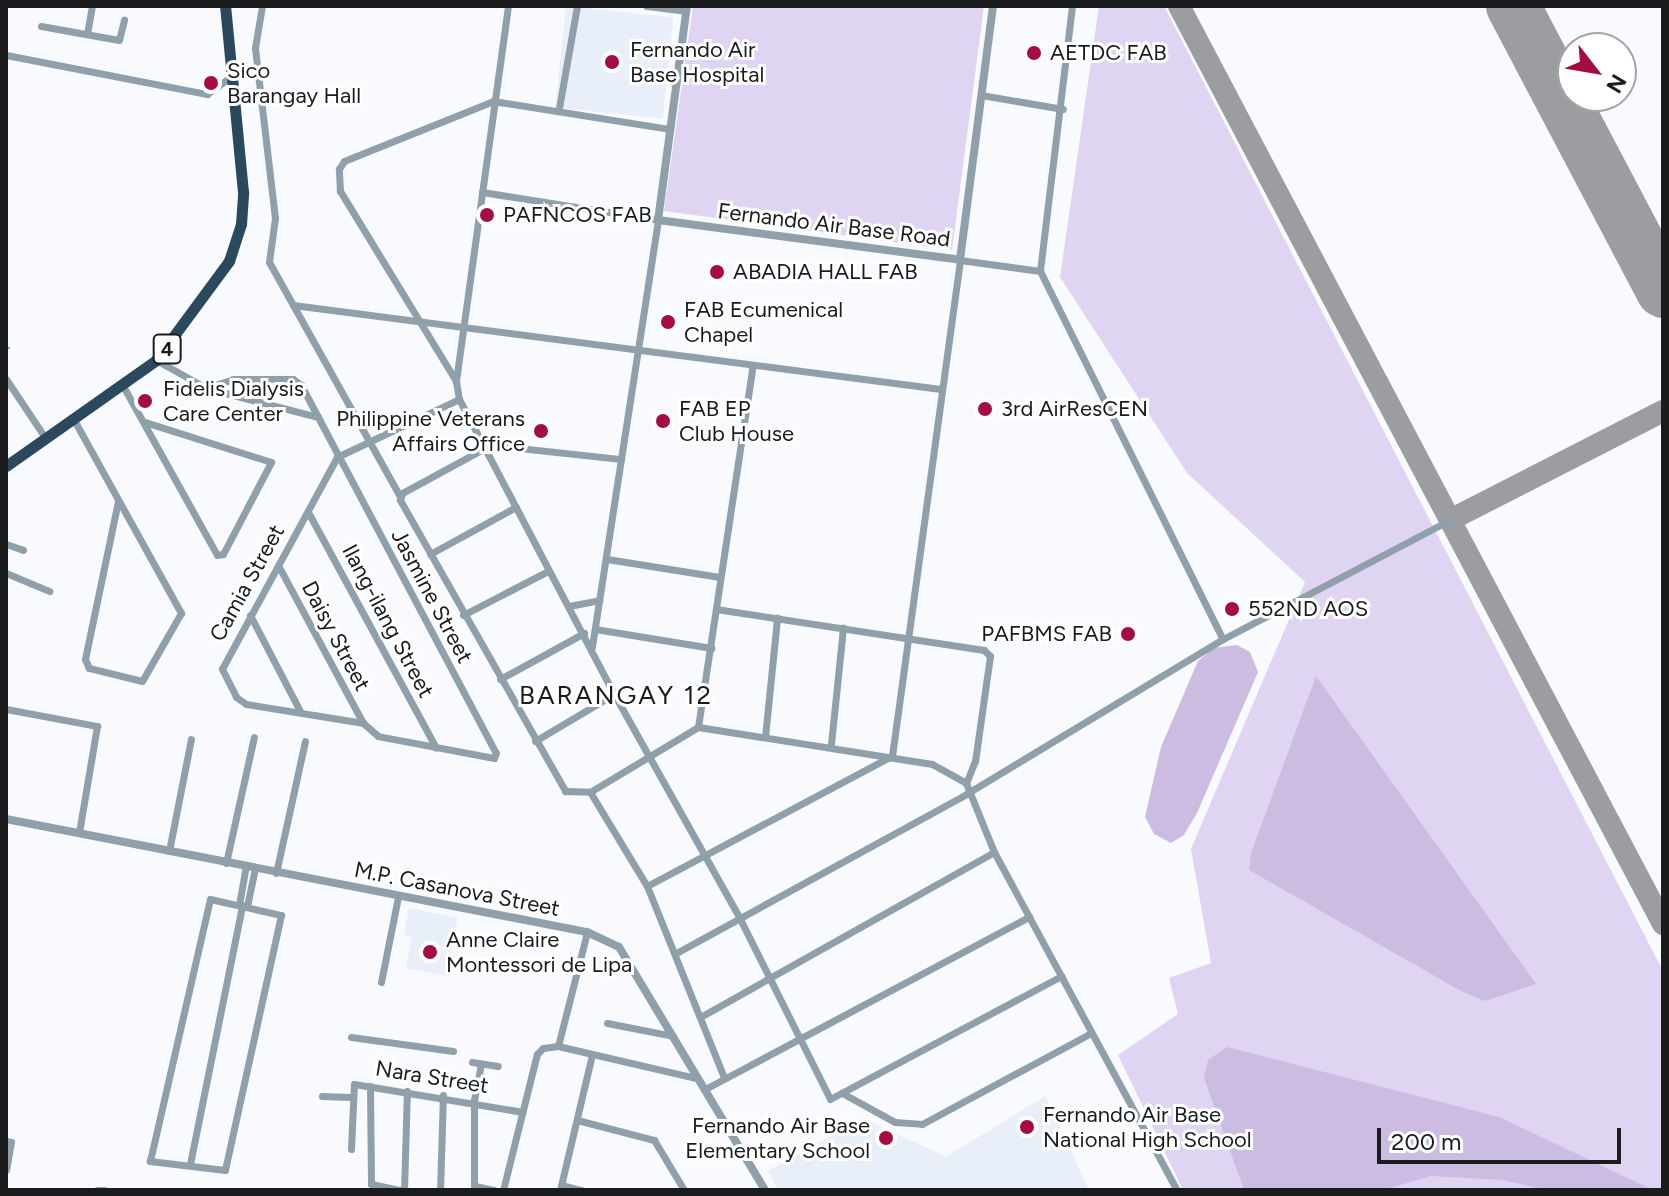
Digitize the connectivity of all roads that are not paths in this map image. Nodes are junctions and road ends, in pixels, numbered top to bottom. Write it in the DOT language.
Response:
graph roads {
  1 [pos="92,6"];
  2 [pos="225,6"];
  3 [pos="262,6"];
  4 [pos="508,6"];
  5 [pos="577,6"];
  6 [pos="651,6"];
  7 [pos="993,6"];
  8 [pos="1072,6"];
  9 [pos="686,9"];
  10 [pos="124,20"];
  11 [pos="41,26"];
  12 [pos="87,34"];
  13 [pos="6,55"];
  14 [pos="232,76"];
  15 [pos="981,95"];
  16 [pos="493,101"];
  17 [pos="559,108"];
  18 [pos="1063,109"];
  19 [pos="669,129"];
  20 [pos="482,192"];
  21 [pos="658,220"];
  22 [pos="960,260"];
  23 [pos="1040,271"];
  24 [pos="293,305"];
  25 [pos="419,319"];
  26 [pos="463,324"];
  27 [pos="638,349"];
  28 [pos="156,360"];
  29 [pos="753,365"];
  30 [pos="6,379"];
  31 [pos="456,381"];
  32 [pos="123,386"];
  33 [pos="206,388"];
  34 [pos="941,389"];
  35 [pos="459,399"];
  36 [pos="318,417"];
  37 [pos="74,420"];
  38 [pos="145,422"];
  39 [pos="46,439"];
  40 [pos="368,441"];
  41 [pos="484,446"];
  42 [pos="337,457"];
  43 [pos="621,459"];
  44 [pos="6,466"];
  45 [pos="400,496"];
  46 [pos="118,501"];
  47 [pos="516,507"];
  48 [pos="308,512"];
  49 [pos="1450,520"];
  50 [pos="6,544"];
  51 [pos="23,550"];
  52 [pos="430,554"];
  53 [pos="607,559"];
  54 [pos="278,565"];
  55 [pos="548,571"];
  56 [pos="6,573"];
  57 [pos="720,577"];
  58 [pos="49,591"];
  59 [pos="599,600"];
  60 [pos="569,606"];
  61 [pos="716,609"];
  62 [pos="250,615"];
  63 [pos="463,615"];
  64 [pos="777,618"];
  65 [pos="843,628"];
  66 [pos="595,629"];
  67 [pos="584,633"];
  68 [pos="908,638"];
  69 [pos="1223,639"];
  70 [pos="711,648"];
  71 [pos="592,649"];
  72 [pos="500,679"];
  73 [pos="614,694"];
  74 [pos="6,709"];
  75 [pos="301,713"];
  76 [pos="363,723"];
  77 [pos="698,727"];
  78 [pos="254,737"];
  79 [pos="765,737"];
  80 [pos="191,739"];
  81 [pos="305,741"];
  82 [pos="535,741"];
  83 [pos="831,744"];
  84 [pos="436,748"];
  85 [pos="496,753"];
  86 [pos="892,756"];
  87 [pos="651,759"];
  88 [pos="966,783"];
  89 [pos="590,792"];
  90 [pos="966,794"];
  91 [pos="6,819"];
  92 [pos="79,832"];
  93 [pos="169,851"];
  94 [pos="994,852"];
  95 [pos="706,856"];
  96 [pos="226,863"];
  97 [pos="251,868"];
  98 [pos="276,873"];
  99 [pos="647,886"];
  100 [pos="398,897"];
  101 [pos="243,906"];
  102 [pos="739,917"];
  103 [pos="1029,917"];
  104 [pos="587,932"];
  105 [pos="678,952"];
  106 [pos="1061,976"];
  107 [pos="769,977"];
  108 [pos="381,982"];
  109 [pos="702,1016"];
  110 [pos="607,1023"];
  111 [pos="1091,1033"];
  112 [pos="673,1036"];
  113 [pos="351,1037"];
  114 [pos="800,1037"];
  115 [pos="558,1046"];
  116 [pos="453,1051"];
  117 [pos="592,1055"];
  118 [pos="498,1066"];
  119 [pos="696,1078"];
  120 [pos="724,1078"];
  121 [pos="370,1086"];
  122 [pos="707,1088"];
  123 [pos="407,1091"];
  124 [pos="842,1093"];
  125 [pos="443,1095"];
  126 [pos="322,1096"];
  127 [pos="350,1097"];
  128 [pos="474,1100"];
  129 [pos="523,1112"];
  130 [pos="577,1120"];
  131 [pos="6,1141"];
  132 [pos="351,1149"];
  133 [pos="190,1164"];
  134 [pos="6,1170"];
  135 [pos="474,1188"];
  136 [pos="560,1188"];
  137 [pos="97,1190"];
  138 [pos="104,1190"];
  139 [pos="402,1190"];
  140 [pos="440,1190"];
  141 [pos="494,1190"];
  142 [pos="503,1190"];
  143 [pos="581,1190"];
  144 [pos="684,1190"];
  145 [pos="765,1190"];
  146 [pos="1177,1190"];
  1 -- 12 [label="street"];
  2 -- 14 [label="highway, 4"];
  3 -- 24 [label="street"];
  4 -- 16 [label="street"];
  5 -- 17 [label="street"];
  6 -- 9 [label="street"];
  7 -- 15 [label="street, Fernando Air Base Road"];
  8 -- 18 [label="street"];
  9 -- 19 [label="street"];
  10 -- 12 [label="street"];
  11 -- 12 [label="street"];
  13 -- 14 [label="street"];
  14 -- 28 [label="highway, 4"];
  15 -- 18 [label="street"];
  15 -- 22 [label="street, Fernando Air Base Road"];
  16 -- 17 [label="street"];
  16 -- 20 [label="street"];
  16 -- 25 [label="street"];
  17 -- 19 [label="street"];
  18 -- 23 [label="street"];
  19 -- 21 [label="street"];
  20 -- 21 [label="street"];
  20 -- 26 [label="street"];
  21 -- 22 [label="street, Fernando Air Base Road"];
  21 -- 27 [label="street"];
  22 -- 23 [label="street"];
  22 -- 34 [label="street"];
  23 -- 69 [label="street"];
  24 -- 25 [label="street"];
  24 -- 40 [label="street"];
  25 -- 26 [label="street"];
  25 -- 31 [label="street"];
  26 -- 27 [label="street"];
  26 -- 31 [label="street"];
  27 -- 29 [label="street"];
  27 -- 43 [label="street"];
  28 -- 32 [label="highway, 4"];
  28 -- 33 [label="street"];
  29 -- 34 [label="street"];
  29 -- 57 [label="street"];
  30 -- 39 [label="street"];
  31 -- 35 [label="street"];
  32 -- 37 [label="highway, 4"];
  32 -- 38 [label="street"];
  33 -- 36 [label="street"];
  33 -- 36 [label="street, Jasmine Street"];
  34 -- 68 [label="street"];
  35 -- 40 [label="street"];
  35 -- 41 [label="street"];
  36 -- 42 [label="street, Jasmine Street"];
  37 -- 39 [label="highway, 4"];
  37 -- 46 [label="street"];
  38 -- 38 [label="street"];
  39 -- 44 [label="highway, 4"];
  40 -- 42 [label="street"];
  40 -- 45 [label="street"];
  41 -- 43 [label="street"];
  41 -- 45 [label="street"];
  41 -- 47 [label="street"];
  42 -- 48 [label="street, Camia Street"];
  42 -- 85 [label="street, Jasmine Street"];
  43 -- 53 [label="street"];
  45 -- 52 [label="street"];
  46 -- 46 [label="street"];
  47 -- 52 [label="street"];
  47 -- 55 [label="street"];
  48 -- 54 [label="street, Camia Street"];
  48 -- 84 [label="street, Ilang-ilang Street"];
  49 -- 69 [label="street"];
  50 -- 51 [label="street"];
  52 -- 63 [label="street"];
  53 -- 57 [label="street"];
  53 -- 59 [label="street"];
  54 -- 62 [label="street, Camia Street"];
  54 -- 76 [label="street, Daisy Street"];
  55 -- 60 [label="street"];
  55 -- 63 [label="street"];
  56 -- 58 [label="street"];
  57 -- 61 [label="street"];
  59 -- 60 [label="street"];
  59 -- 66 [label="street"];
  60 -- 67 [label="street"];
  61 -- 64 [label="street"];
  61 -- 70 [label="street"];
  62 -- 75 [label="street"];
  62 -- 75 [label="street, Camia Street"];
  63 -- 72 [label="street"];
  64 -- 65 [label="street"];
  64 -- 79 [label="street"];
  65 -- 68 [label="street"];
  65 -- 83 [label="street"];
  66 -- 70 [label="street"];
  66 -- 71 [label="street"];
  67 -- 71 [label="street"];
  67 -- 72 [label="street"];
  68 -- 86 [label="street"];
  68 -- 88 [label="street"];
  69 -- 90 [label="street"];
  70 -- 77 [label="street"];
  71 -- 73 [label="street"];
  72 -- 82 [label="street"];
  73 -- 82 [label="street"];
  73 -- 87 [label="street"];
  74 -- 92 [label="street"];
  75 -- 76 [label="street, Camia Street"];
  76 -- 84 [label="street, Camia Street"];
  77 -- 79 [label="street"];
  77 -- 87 [label="street"];
  78 -- 96 [label="street"];
  79 -- 83 [label="street"];
  80 -- 93 [label="street"];
  81 -- 98 [label="street"];
  82 -- 89 [label="street"];
  83 -- 86 [label="street"];
  84 -- 85 [label="street, Camia Street"];
  86 -- 88 [label="street"];
  86 -- 95 [label="street"];
  87 -- 89 [label="street"];
  87 -- 95 [label="street"];
  88 -- 90 [label="street"];
  89 -- 99 [label="street"];
  90 -- 94 [label="street"];
  90 -- 102 [label="street"];
  91 -- 92 [label="street, M.P. Casanova Street"];
  92 -- 93 [label="street, M.P. Casanova Street"];
  93 -- 96 [label="street, M.P. Casanova Street"];
  94 -- 103 [label="street"];
  94 -- 107 [label="street"];
  95 -- 99 [label="street"];
  95 -- 102 [label="street"];
  96 -- 97 [label="street, M.P. Casanova Street"];
  97 -- 98 [label="street, M.P. Casanova Street"];
  97 -- 101 [label="street"];
  98 -- 100 [label="street, M.P. Casanova Street"];
  99 -- 105 [label="street"];
  100 -- 104 [label="street, M.P. Casanova Street"];
  100 -- 108 [label="street"];
  101 -- 133 [label="street"];
  101 -- 133 [label="street"];
  101 -- 133 [label="street"];
  102 -- 105 [label="street"];
  102 -- 107 [label="street"];
  103 -- 106 [label="street"];
  103 -- 114 [label="street"];
  104 -- 112 [label="street, M.P. Casanova Street"];
  104 -- 115 [label="street"];
  105 -- 109 [label="street"];
  106 -- 111 [label="street"];
  106 -- 124 [label="street"];
  107 -- 109 [label="street"];
  107 -- 114 [label="street"];
  109 -- 120 [label="street"];
  110 -- 112 [label="street"];
  111 -- 124 [label="street"];
  111 -- 146 [label="street"];
  112 -- 119 [label="street, M.P. Casanova Street"];
  113 -- 116 [label="street"];
  114 -- 120 [label="street"];
  114 -- 124 [label="street"];
  115 -- 117 [label="street"];
  115 -- 129 [label="street"];
  117 -- 119 [label="street"];
  117 -- 130 [label="street"];
  118 -- 128 [label="street"];
  119 -- 122 [label="street, M.P. Casanova Street"];
  120 -- 122 [label="street"];
  121 -- 123 [label="street, Nara Street"];
  121 -- 127 [label="street, Nara Street"];
  121 -- 139 [label="street"];
  122 -- 145 [label="street, M.P. Casanova Street"];
  123 -- 125 [label="street, Nara Street"];
  123 -- 139 [label="street"];
  125 -- 128 [label="street, Nara Street"];
  125 -- 140 [label="street"];
  126 -- 127 [label="street"];
  127 -- 132 [label="street, Nara Street"];
  128 -- 129 [label="street, Nara Street"];
  128 -- 135 [label="street"];
  129 -- 142 [label="street"];
  130 -- 136 [label="street"];
  130 -- 144 [label="street"];
  131 -- 134 [label="street"];
  135 -- 141 [label="street"];
  136 -- 143 [label="street"];
  137 -- 138 [label="street"];
}
